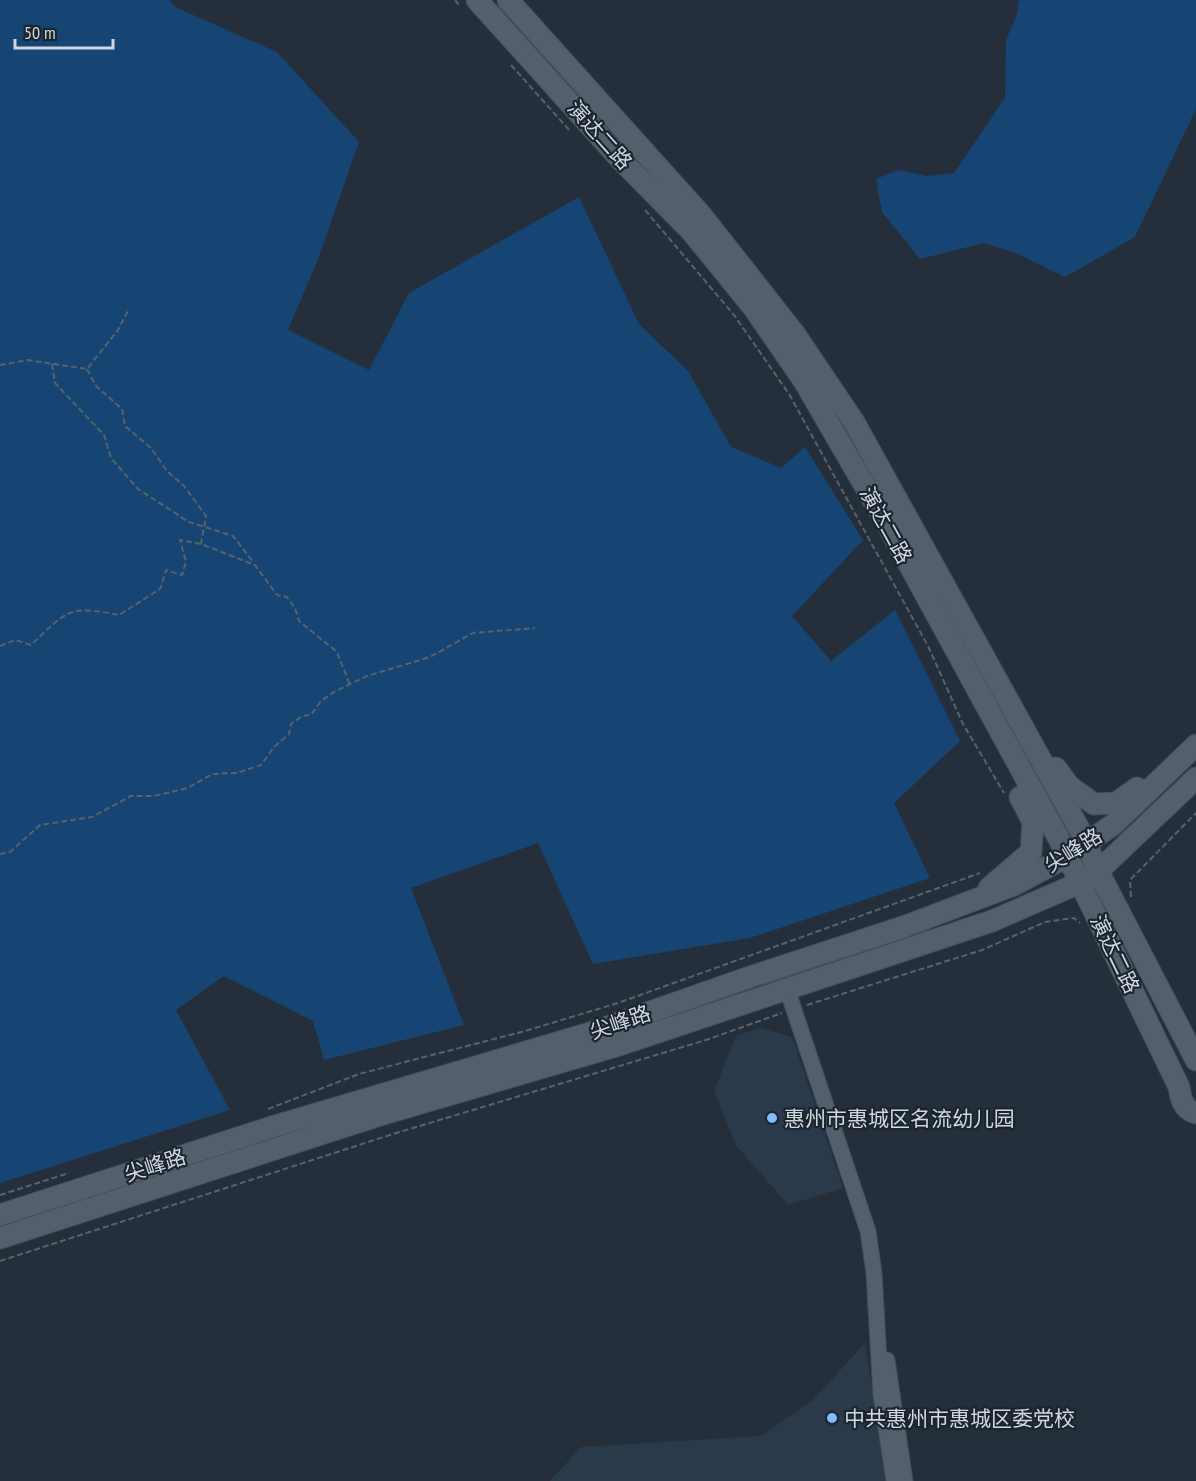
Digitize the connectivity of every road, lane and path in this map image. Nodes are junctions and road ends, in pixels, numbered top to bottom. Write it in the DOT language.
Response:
graph roads {
  1 [pos="455,0"];
  2 [pos="508,0"];
  3 [pos="470,4"];
  4 [pos="539,35"];
  5 [pos="516,57"];
  6 [pos="577,138"];
  7 [pos="640,204"];
  8 [pos="688,215"];
  9 [pos="129,309"];
  10 [pos="52,364"];
  11 [pos="0,365"];
  12 [pos="87,369"];
  13 [pos="205,526"];
  14 [pos="201,544"];
  15 [pos="919,564"];
  16 [pos="255,565"];
  17 [pos="535,628"];
  18 [pos="0,646"];
  19 [pos="963,665"];
  20 [pos="350,686"];
  21 [pos="1005,695"];
  22 [pos="1190,750"];
  23 [pos="1196,778"];
  24 [pos="1008,802"];
  25 [pos="1196,813"];
  26 [pos="1086,843"];
  27 [pos="0,854"];
  28 [pos="1068,856"];
  29 [pos="987,869"];
  30 [pos="1089,877"];
  31 [pos="970,902"];
  32 [pos="1131,903"];
  33 [pos="1082,924"];
  34 [pos="790,999"];
  35 [pos="636,1028"];
  36 [pos="1196,1060"];
  37 [pos="1188,1089"];
  38 [pos="264,1111"];
  39 [pos="1196,1113"];
  40 [pos="71,1173"];
  41 [pos="0,1195"];
  42 [pos="0,1215"];
  43 [pos="0,1238"];
  44 [pos="0,1261"];
  45 [pos="876,1314"];
  46 [pos="894,1481"];
  47 [pos="905,1481"];
  1 -- 3 [label="path"];
  2 -- 4 [label="main road, 演达二路"];
  3 -- 5 [label="main road, 演达二路"];
  4 -- 5 [label="main road"];
  4 -- 8 [label="main road, 演达二路"];
  5 -- 6 [label="path"];
  5 -- 8 [label="main road, 演达二路"];
  7 -- 24 [label="path"];
  8 -- 15 [label="main road, 演达二路"];
  9 -- 12 [label="path"];
  10 -- 11 [label="path"];
  10 -- 12 [label="path"];
  10 -- 13 [label="path"];
  12 -- 13 [label="path"];
  13 -- 14 [label="path"];
  13 -- 16 [label="path"];
  14 -- 16 [label="path"];
  14 -- 18 [label="path"];
  15 -- 19 [label="main road, 演达二路"];
  15 -- 21 [label="main road, 演达二路"];
  16 -- 20 [label="path"];
  17 -- 20 [label="path"];
  19 -- 28 [label="main road, 演达二路"];
  19 -- 31 [label="main road"];
  20 -- 27 [label="path"];
  21 -- 22 [label="main road"];
  21 -- 26 [label="main road, 演达二路"];
  22 -- 26 [label="main road, 尖峰路"];
  23 -- 30 [label="main road, 尖峰路"];
  25 -- 32 [label="path"];
  26 -- 28 [label="main road, 尖峰路"];
  26 -- 30 [label="main road, 演达二路"];
  28 -- 30 [label="main road, 演达二路"];
  28 -- 31 [label="main road, 尖峰路"];
  29 -- 38 [label="path"];
  30 -- 34 [label="main road, 尖峰路"];
  30 -- 36 [label="main road, 演达二路"];
  30 -- 37 [label="main road, 演达二路"];
  31 -- 35 [label="main road, 尖峰路"];
  33 -- 34 [label="path"];
  34 -- 35 [label="main road, 尖峰路"];
  34 -- 44 [label="path"];
  34 -- 45 [label="street"];
  35 -- 42 [label="main road, 尖峰路"];
  35 -- 43 [label="main road, 尖峰路"];
  37 -- 39 [label="main road, 演达二路"];
  40 -- 41 [label="path"];
  45 -- 46 [label="street"];
  45 -- 47 [label="street"];
}
